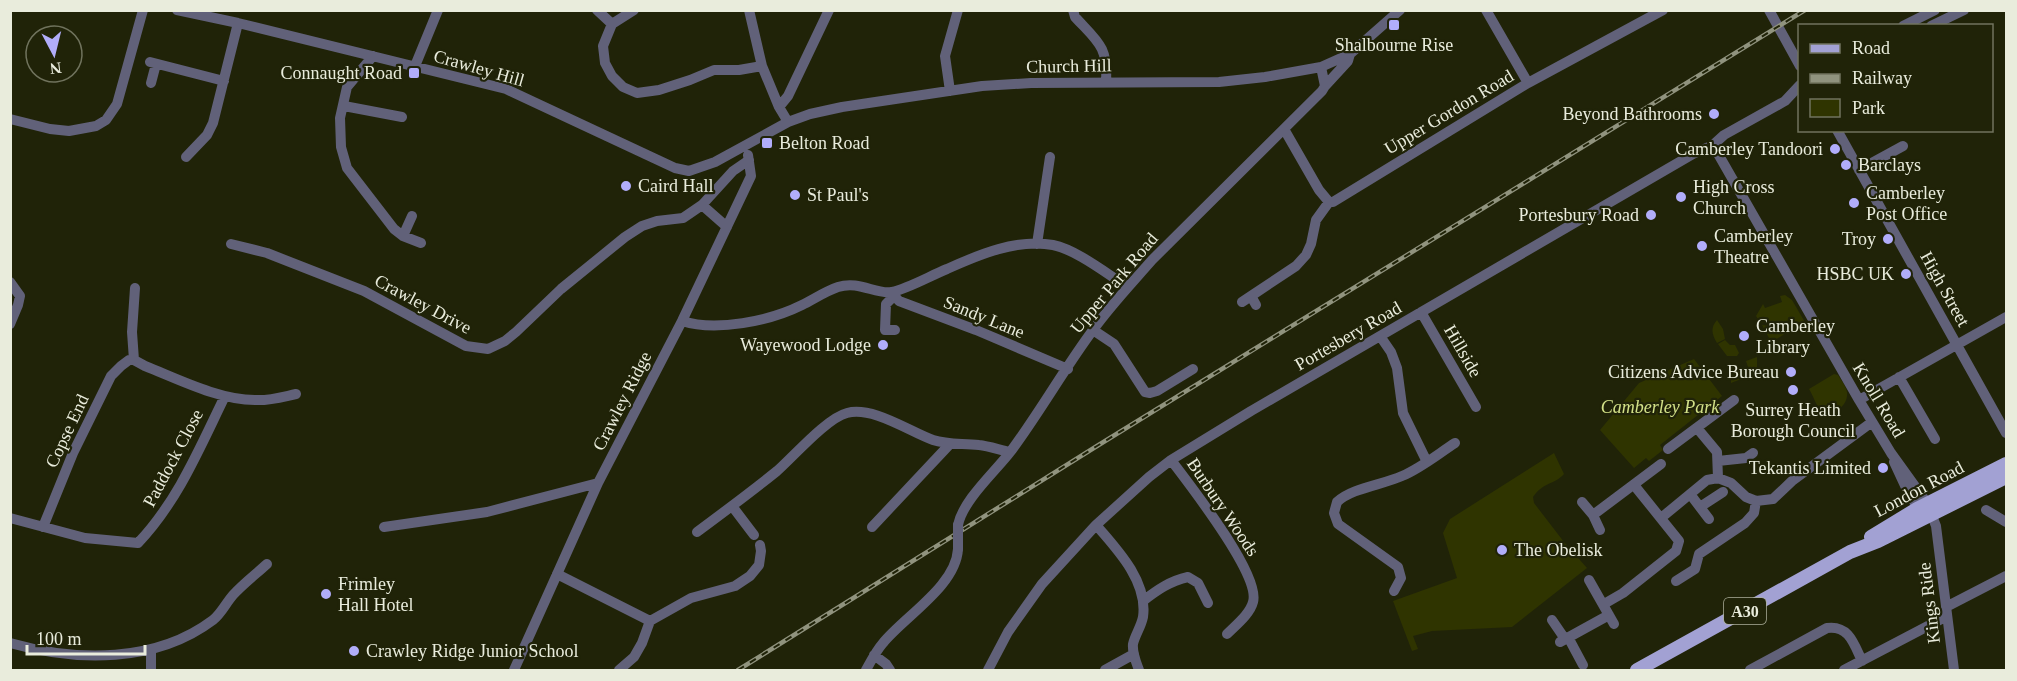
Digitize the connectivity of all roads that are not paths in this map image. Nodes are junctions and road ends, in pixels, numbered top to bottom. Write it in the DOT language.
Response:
graph roads {
  1 [pos="143,10"];
  2 [pos="177,10"];
  3 [pos="438,10"];
  4 [pos="597,10"];
  5 [pos="634,10"];
  6 [pos="749,10"];
  7 [pos="829,10"];
  8 [pos="958,10"];
  9 [pos="1073,10"];
  10 [pos="1400,10"];
  11 [pos="1486,10"];
  12 [pos="1663,10"];
  13 [pos="1769,10"];
  14 [pos="1935,10"];
  15 [pos="1964,10"];
  16 [pos="238,22"];
  17 [pos="612,24"];
  18 [pos="1907,24"];
  19 [pos="1935,24"];
  20 [pos="1350,54"];
  21 [pos="372,56"];
  22 [pos="1798,62"];
  23 [pos="415,66"];
  24 [pos="762,66"];
  25 [pos="1321,67"];
  26 [pos="224,81"];
  27 [pos="1106,82"];
  28 [pos="151,83"];
  29 [pos="1528,83"];
  30 [pos="1798,85"];
  31 [pos="1325,86"];
  32 [pos="950,91"];
  33 [pos="344,106"];
  34 [pos="779,107"];
  35 [pos="402,117"];
  36 [pos="10,119"];
  37 [pos="788,122"];
  38 [pos="1284,129"];
  39 [pos="1838,132"];
  40 [pos="1713,145"];
  41 [pos="1903,146"];
  42 [pos="743,147"];
  43 [pos="186,157"];
  44 [pos="1050,157"];
  45 [pos="749,160"];
  46 [pos="1859,170"];
  47 [pos="1329,202"];
  48 [pos="702,205"];
  49 [pos="412,216"];
  50 [pos="727,227"];
  51 [pos="403,236"];
  52 [pos="421,243"];
  53 [pos="231,244"];
  54 [pos="1037,244"];
  55 [pos="10,282"];
  56 [pos="1128,287"];
  57 [pos="135,288"];
  58 [pos="892,294"];
  59 [pos="1250,301"];
  60 [pos="1421,312"];
  61 [pos="2007,316"];
  62 [pos="682,321"];
  63 [pos="10,324"];
  64 [pos="895,330"];
  65 [pos="1093,330"];
  66 [pos="1380,336"];
  67 [pos="1957,344"];
  68 [pos="134,360"];
  69 [pos="1068,369"];
  70 [pos="1193,369"];
  71 [pos="1899,377"];
  72 [pos="296,394"];
  73 [pos="225,396"];
  74 [pos="1734,400"];
  75 [pos="1859,400"];
  76 [pos="1476,407"];
  77 [pos="1872,422"];
  78 [pos="1697,428"];
  79 [pos="2007,433"];
  80 [pos="1935,439"];
  81 [pos="1455,443"];
  82 [pos="950,444"];
  83 [pos="1668,450"];
  84 [pos="1010,452"];
  85 [pos="1753,453"];
  86 [pos="1171,460"];
  87 [pos="1718,461"];
  88 [pos="1426,462"];
  89 [pos="1661,464"];
  90 [pos="2007,464"];
  91 [pos="2007,477"];
  92 [pos="1718,478"];
  93 [pos="598,483"];
  94 [pos="1634,484"];
  95 [pos="1723,492"];
  96 [pos="1690,494"];
  97 [pos="1756,501"];
  98 [pos="1582,502"];
  99 [pos="732,506"];
  100 [pos="1700,507"];
  101 [pos="1986,510"];
  102 [pos="1925,511"];
  103 [pos="1593,515"];
  104 [pos="10,518"];
  105 [pos="1660,518"];
  106 [pos="1709,519"];
  107 [pos="2007,522"];
  108 [pos="1096,525"];
  109 [pos="43,527"];
  110 [pos="384,527"];
  111 [pos="872,527"];
  112 [pos="1600,530"];
  113 [pos="697,532"];
  114 [pos="267,564"];
  115 [pos="557,574"];
  116 [pos="2007,576"];
  117 [pos="1589,580"];
  118 [pos="1676,581"];
  119 [pos="1395,591"];
  120 [pos="1143,601"];
  121 [pos="1208,603"];
  122 [pos="1946,612"];
  123 [pos="1609,614"];
  124 [pos="1552,620"];
  125 [pos="650,621"];
  126 [pos="1227,633"];
  127 [pos="1564,639"];
  128 [pos="10,643"];
  129 [pos="151,650"];
  130 [pos="1134,654"];
  131 [pos="874,655"];
  132 [pos="1862,660"];
  133 [pos="1582,665"];
  134 [pos="151,670"];
  135 [pos="514,670"];
  136 [pos="620,670"];
  137 [pos="866,670"];
  138 [pos="890,670"];
  139 [pos="988,670"];
  140 [pos="1105,670"];
  141 [pos="1139,670"];
  142 [pos="1637,670"];
  143 [pos="1750,670"];
  144 [pos="1844,670"];
  145 [pos="1954,670"];
  1 -- 36 [label="street"];
  2 -- 16 [label="street, Crawley Hill"];
  3 -- 23 [label="street"];
  4 -- 17 [label="street"];
  5 -- 17 [label="street"];
  6 -- 24 [label="street"];
  7 -- 34 [label="street"];
  8 -- 32 [label="street"];
  9 -- 27 [label="street"];
  10 -- 20 [label="street, Upper Park Road"];
  11 -- 29 [label="street"];
  12 -- 29 [label="street, Upper Gordon Road"];
  13 -- 22 [label="street"];
  14 -- 18 [label="street"];
  15 -- 19 [label="street"];
  16 -- 21 [label="street, Crawley Hill"];
  16 -- 26 [label="street"];
  17 -- 24 [label="street"];
  20 -- 25 [label="street, Church Hill"];
  20 -- 31 [label="street, Upper Park Road"];
  21 -- 23 [label="street, Crawley Hill"];
  21 -- 33 [label="street"];
  23 -- 42 [label="street, Crawley Hill"];
  24 -- 34 [label="street"];
  25 -- 27 [label="street, Church Hill"];
  25 -- 31 [label="street"];
  26 -- 28 [label="street"];
  26 -- 43 [label="street"];
  27 -- 32 [label="street, Church Hill"];
  29 -- 47 [label="street, Upper Gordon Road"];
  30 -- 40 [label="street, Portesbery Road"];
  31 -- 38 [label="street, Upper Park Road"];
  32 -- 37 [label="street, Church Hill"];
  33 -- 35 [label="street"];
  33 -- 51 [label="street"];
  34 -- 37 [label="street"];
  37 -- 42 [label="street, Crawley Hill"];
  38 -- 47 [label="street"];
  38 -- 56 [label="street, Upper Park Road"];
  39 -- 46 [label="street, High Street"];
  40 -- 60 [label="street, Portesbery Road"];
  40 -- 75 [label="street, Knoll Road"];
  41 -- 46 [label="street"];
  42 -- 45 [label="street"];
  44 -- 54 [label="street"];
  45 -- 48 [label="street, Crawley Drive"];
  45 -- 50 [label="street, Crawley Ridge"];
  46 -- 67 [label="street, High Street"];
  47 -- 59 [label="street"];
  48 -- 50 [label="street"];
  48 -- 53 [label="street, Crawley Drive"];
  49 -- 51 [label="street"];
  50 -- 62 [label="street, Crawley Ridge"];
  51 -- 52 [label="street"];
  54 -- 56 [label="street"];
  54 -- 58 [label="street"];
  55 -- 63 [label="street"];
  56 -- 65 [label="street, Upper Park Road"];
  57 -- 68 [label="street"];
  58 -- 62 [label="street, Sandy Lane"];
  58 -- 64 [label="street"];
  58 -- 69 [label="street, Sandy Lane"];
  60 -- 66 [label="street, Portesbery Road"];
  60 -- 76 [label="street, Hillside"];
  61 -- 67 [label="street"];
  62 -- 93 [label="street, Crawley Ridge"];
  65 -- 69 [label="street, Upper Park Road"];
  65 -- 70 [label="street"];
  66 -- 86 [label="street, Portesbery Road"];
  66 -- 88 [label="street"];
  67 -- 71 [label="street"];
  67 -- 79 [label="street, High Street"];
  68 -- 73 [label="street"];
  68 -- 109 [label="street, Copse End"];
  69 -- 84 [label="street, Upper Park Road"];
  71 -- 75 [label="street"];
  71 -- 80 [label="street"];
  72 -- 73 [label="street"];
  73 -- 109 [label="street, Paddock Close"];
  74 -- 78 [label="street"];
  75 -- 77 [label="street, Knoll Road"];
  77 -- 97 [label="street"];
  77 -- 102 [label="street, Knoll Road"];
  78 -- 83 [label="street"];
  78 -- 87 [label="street"];
  81 -- 88 [label="street"];
  82 -- 84 [label="street"];
  82 -- 99 [label="street"];
  82 -- 111 [label="street"];
  84 -- 131 [label="street, Upper Park Road, bridge"];
  85 -- 87 [label="street"];
  86 -- 108 [label="street, Portesbery Road"];
  86 -- 126 [label="street, Burbury Woods"];
  87 -- 92 [label="street"];
  88 -- 119 [label="street"];
  89 -- 94 [label="street"];
  90 -- 102 [label="main road, London Road / A30"];
  91 -- 102 [label="main road, London Road / A30"];
  92 -- 96 [label="street"];
  92 -- 97 [label="street"];
  93 -- 110 [label="street"];
  93 -- 115 [label="street, Crawley Ridge"];
  94 -- 103 [label="street"];
  94 -- 105 [label="street"];
  95 -- 100 [label="street"];
  96 -- 100 [label="street"];
  96 -- 105 [label="street"];
  97 -- 118 [label="street"];
  98 -- 103 [label="street"];
  99 -- 113 [label="street"];
  99 -- 125 [label="street"];
  100 -- 106 [label="street"];
  101 -- 107 [label="street"];
  102 -- 122 [label="street, Kings Ride"];
  102 -- 142 [label="main road, London Road / A30"];
  103 -- 112 [label="street"];
  104 -- 109 [label="street, Paddock Close"];
  105 -- 123 [label="street"];
  108 -- 120 [label="street"];
  108 -- 139 [label="street, Portesbery Road"];
  114 -- 129 [label="street"];
  115 -- 125 [label="street"];
  115 -- 135 [label="street, Crawley Ridge"];
  116 -- 122 [label="street"];
  117 -- 123 [label="street"];
  120 -- 121 [label="street"];
  120 -- 130 [label="street"];
  122 -- 132 [label="street"];
  122 -- 145 [label="street, Kings Ride"];
  123 -- 127 [label="street"];
  124 -- 127 [label="street"];
  125 -- 136 [label="street"];
  127 -- 133 [label="street"];
  128 -- 129 [label="street"];
  129 -- 134 [label="street"];
  130 -- 140 [label="street"];
  130 -- 141 [label="street"];
  131 -- 137 [label="street"];
  131 -- 138 [label="street"];
  132 -- 143 [label="street"];
  132 -- 144 [label="street"];
}
